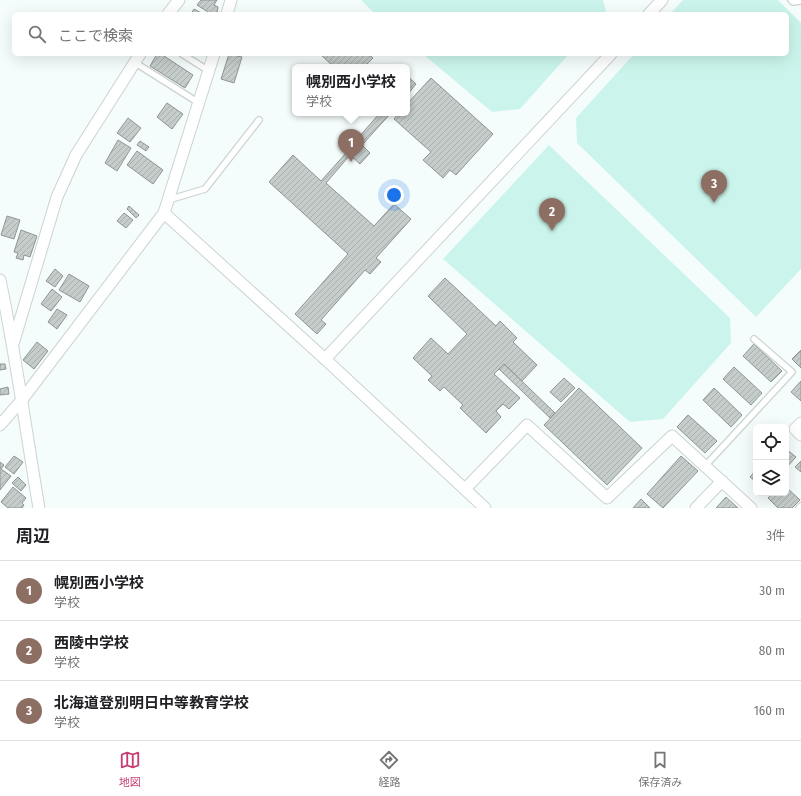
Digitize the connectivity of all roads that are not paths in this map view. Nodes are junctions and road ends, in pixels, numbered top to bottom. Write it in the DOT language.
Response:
graph roads {
  1 [pos="179,0"];
  2 [pos="231,0"];
  3 [pos="662,0"];
  4 [pos="791,0"];
  5 [pos="801,2"];
  6 [pos="170,12"];
  7 [pos="228,12"];
  8 [pos="651,12"];
  9 [pos="185,56"];
  10 [pos="213,56"];
  11 [pos="609,56"];
  12 [pos="137,58"];
  13 [pos="209,71"];
  14 [pos="199,104"];
  15 [pos="259,120"];
  16 [pos="168,200"];
  17 [pos="164,213"];
  18 [pos="0,280"];
  19 [pos="754,339"];
  20 [pos="13,344"];
  21 [pos="325,359"];
  22 [pos="21,401"];
  23 [pos="801,423"];
  24 [pos="0,425"];
  25 [pos="801,434"];
  26 [pos="705,466"];
  27 [pos="722,481"];
  28 [pos="464,489"];
  29 [pos="39,507"];
  30 [pos="484,508"];
  31 [pos="696,508"];
  32 [pos="751,508"];
  1 -- 6 [label="street"];
  2 -- 7 [label="street"];
  3 -- 8 [label="street"];
  4 -- 5 [label="lane"];
  9 -- 13 [label="lane"];
  10 -- 13 [label="street"];
  11 -- 21 [label="street"];
  12 -- 14 [label="lane"];
  12 -- 20 [label="street"];
  13 -- 14 [label="street"];
  14 -- 16 [label="street"];
  15 -- 16 [label="lane"];
  16 -- 17 [label="street"];
  17 -- 21 [label="street"];
  17 -- 22 [label="street"];
  18 -- 20 [label="street"];
  19 -- 26 [label="lane"];
  20 -- 22 [label="street"];
  21 -- 28 [label="street"];
  22 -- 24 [label="street"];
  22 -- 29 [label="street"];
  23 -- 25 [label="street"];
  26 -- 27 [label="street"];
  26 -- 28 [label="street"];
  27 -- 31 [label="street"];
  27 -- 32 [label="street"];
  28 -- 30 [label="street"];
}
